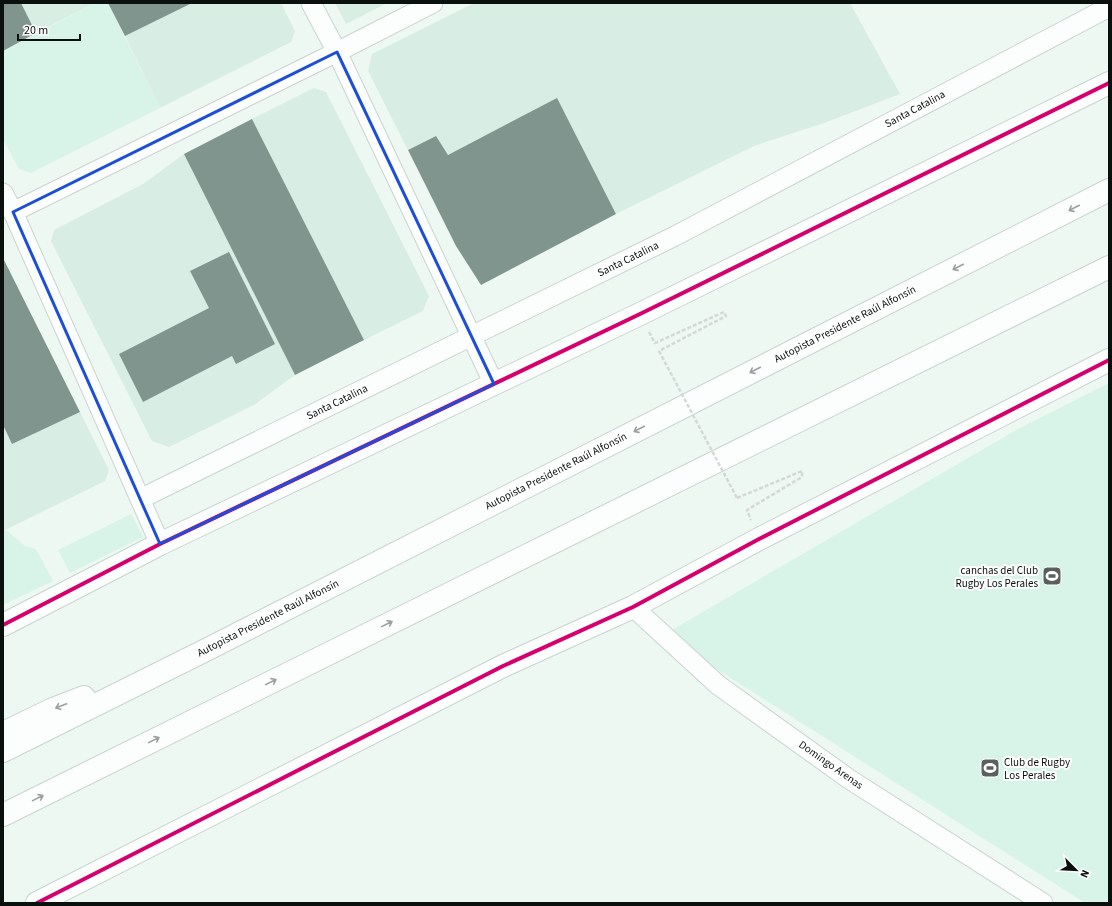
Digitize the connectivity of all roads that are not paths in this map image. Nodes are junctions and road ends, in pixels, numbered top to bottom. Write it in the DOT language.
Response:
graph roads {
  1 [pos="311,3"];
  2 [pos="433,3"];
  3 [pos="1109,7"];
  4 [pos="337,52"];
  5 [pos="1109,83"];
  6 [pos="1109,190"];
  7 [pos="3,193"];
  8 [pos="13,212"];
  9 [pos="1109,267"];
  10 [pos="472,336"];
  11 [pos="1109,360"];
  12 [pos="494,384"];
  13 [pos="140,499"];
  14 [pos="160,544"];
  15 [pos="633,607"];
  16 [pos="3,625"];
  17 [pos="202,652"];
  18 [pos="3,733"];
  19 [pos="3,751"];
  20 [pos="3,815"];
  21 [pos="36,903"];
  22 [pos="1043,903"];
  1 -- 4 [label="street"];
  2 -- 4 [label="street"];
  3 -- 10 [label="street, Santa Catalina"];
  4 -- 8 [label="street"];
  4 -- 10 [label="street"];
  5 -- 12 [label="main road"];
  6 -- 17 [label="main road, Autopista Presidente Raúl Alfonsín, one-way"];
  7 -- 8 [label="street"];
  8 -- 13 [label="street"];
  20 -- 9 [label="main road, one-way"];
  10 -- 12 [label="street"];
  10 -- 13 [label="street, Santa Catalina"];
  11 -- 15 [label="main road"];
  12 -- 14 [label="main road"];
  13 -- 14 [label="street"];
  14 -- 16 [label="main road"];
  15 -- 21 [label="main road"];
  15 -- 22 [label="street, Domingo Arenas"];
  17 -- 18 [label="main road, one-way"];
  17 -- 19 [label="main road, Autopista Presidente Raúl Alfonsín"];
}
